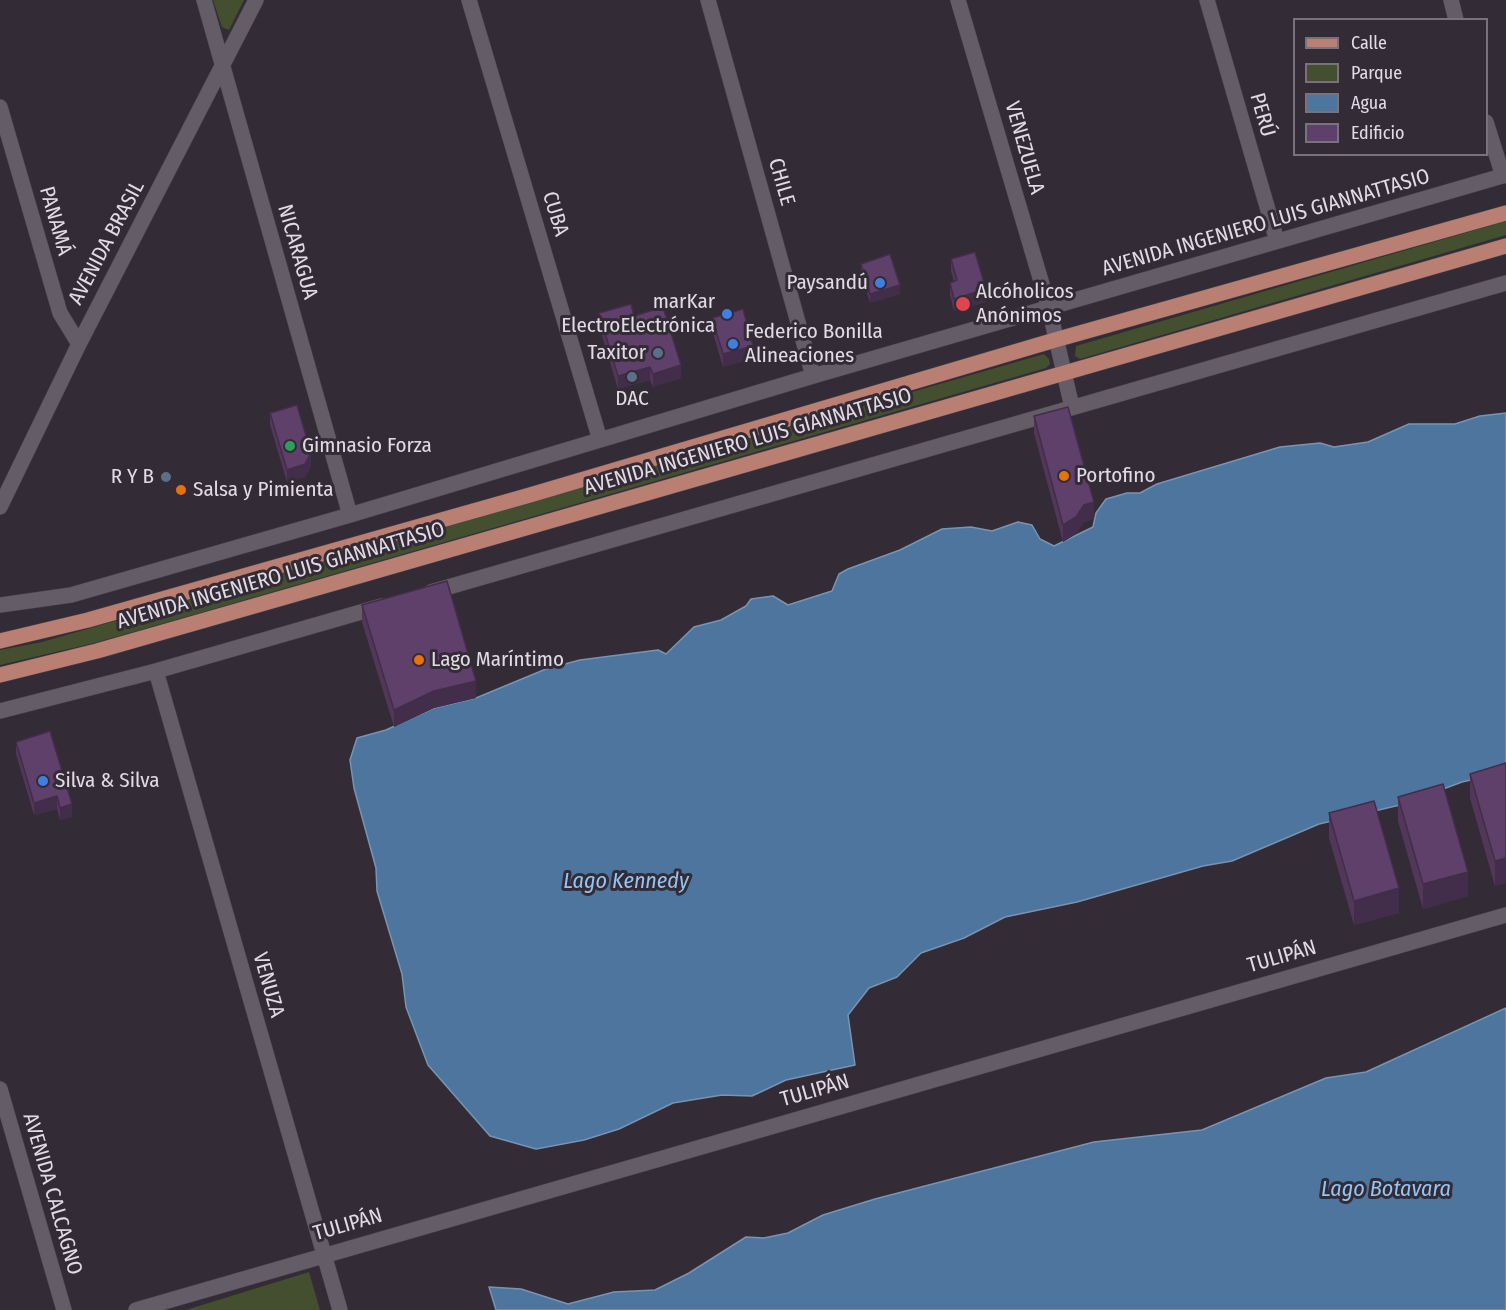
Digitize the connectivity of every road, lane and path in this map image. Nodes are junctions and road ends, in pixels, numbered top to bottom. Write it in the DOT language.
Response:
graph roads {
  1 [pos="204,0"];
  2 [pos="256,0"];
  3 [pos="469,0"];
  4 [pos="708,0"];
  5 [pos="958,0"];
  6 [pos="1207,0"];
  7 [pos="1450,0"];
  8 [pos="1455,18"];
  9 [pos="223,66"];
  10 [pos="0,107"];
  11 [pos="1488,128"];
  12 [pos="1504,175"];
  13 [pos="1506,213"];
  14 [pos="1276,241"];
  15 [pos="1506,246"];
  16 [pos="1506,283"];
  17 [pos="1049,308"];
  18 [pos="1055,340"];
  19 [pos="79,344"];
  20 [pos="1064,372"];
  21 [pos="813,376"];
  22 [pos="1072,407"];
  23 [pos="600,440"];
  24 [pos="0,507"];
  25 [pos="350,516"];
  26 [pos="422,595"];
  27 [pos="398,601"];
  28 [pos="0,605"];
  29 [pos="0,640"];
  30 [pos="156,671"];
  31 [pos="0,675"];
  32 [pos="0,711"];
  33 [pos="1506,915"];
  34 [pos="0,1089"];
  35 [pos="323,1254"];
  36 [pos="64,1310"];
  37 [pos="136,1310"];
  38 [pos="340,1310"];
  1 -- 9 [label="street, NICARAGUA"];
  2 -- 9 [label="street, AVENIDA BRASIL"];
  3 -- 23 [label="street, CUBA"];
  4 -- 21 [label="street, CHILE"];
  5 -- 17 [label="street, VENEZUELA"];
  6 -- 14 [label="street, PERÚ"];
  7 -- 8 [label="street"];
  9 -- 19 [label="street, AVENIDA BRASIL"];
  9 -- 25 [label="street, NICARAGUA"];
  10 -- 19 [label="street, PANAMÁ"];
  11 -- 12 [label="street"];
  12 -- 14 [label="street, AVENIDA INGENIERO LUIS GIANNATTASIO"];
  13 -- 18 [label="main road, AVENIDA INGENIERO LUIS GIANNATTASIO"];
  14 -- 17 [label="street, AVENIDA INGENIERO LUIS GIANNATTASIO"];
  15 -- 20 [label="main road, AVENIDA INGENIERO LUIS GIANNATTASIO"];
  16 -- 22 [label="street"];
  17 -- 18 [label="street, VENEZUELA"];
  17 -- 21 [label="street, AVENIDA INGENIERO LUIS GIANNATTASIO"];
  18 -- 20 [label="street, VENEZUELA"];
  18 -- 29 [label="main road, AVENIDA INGENIERO LUIS GIANNATTASIO"];
  19 -- 24 [label="street, AVENIDA BRASIL"];
  20 -- 22 [label="street, VENEZUELA"];
  20 -- 31 [label="main road, AVENIDA INGENIERO LUIS GIANNATTASIO"];
  21 -- 23 [label="street, AVENIDA INGENIERO LUIS GIANNATTASIO"];
  22 -- 26 [label="street"];
  23 -- 25 [label="street, AVENIDA INGENIERO LUIS GIANNATTASIO"];
  25 -- 28 [label="street, AVENIDA INGENIERO LUIS GIANNATTASIO"];
  27 -- 30 [label="street"];
  30 -- 32 [label="street"];
  30 -- 35 [label="street, VENUZA"];
  33 -- 35 [label="street, TULIPÁN"];
  34 -- 36 [label="street, AVENIDA CALCAGNO"];
  35 -- 37 [label="street, TULIPÁN"];
  35 -- 38 [label="street, VENUZA"];
}
